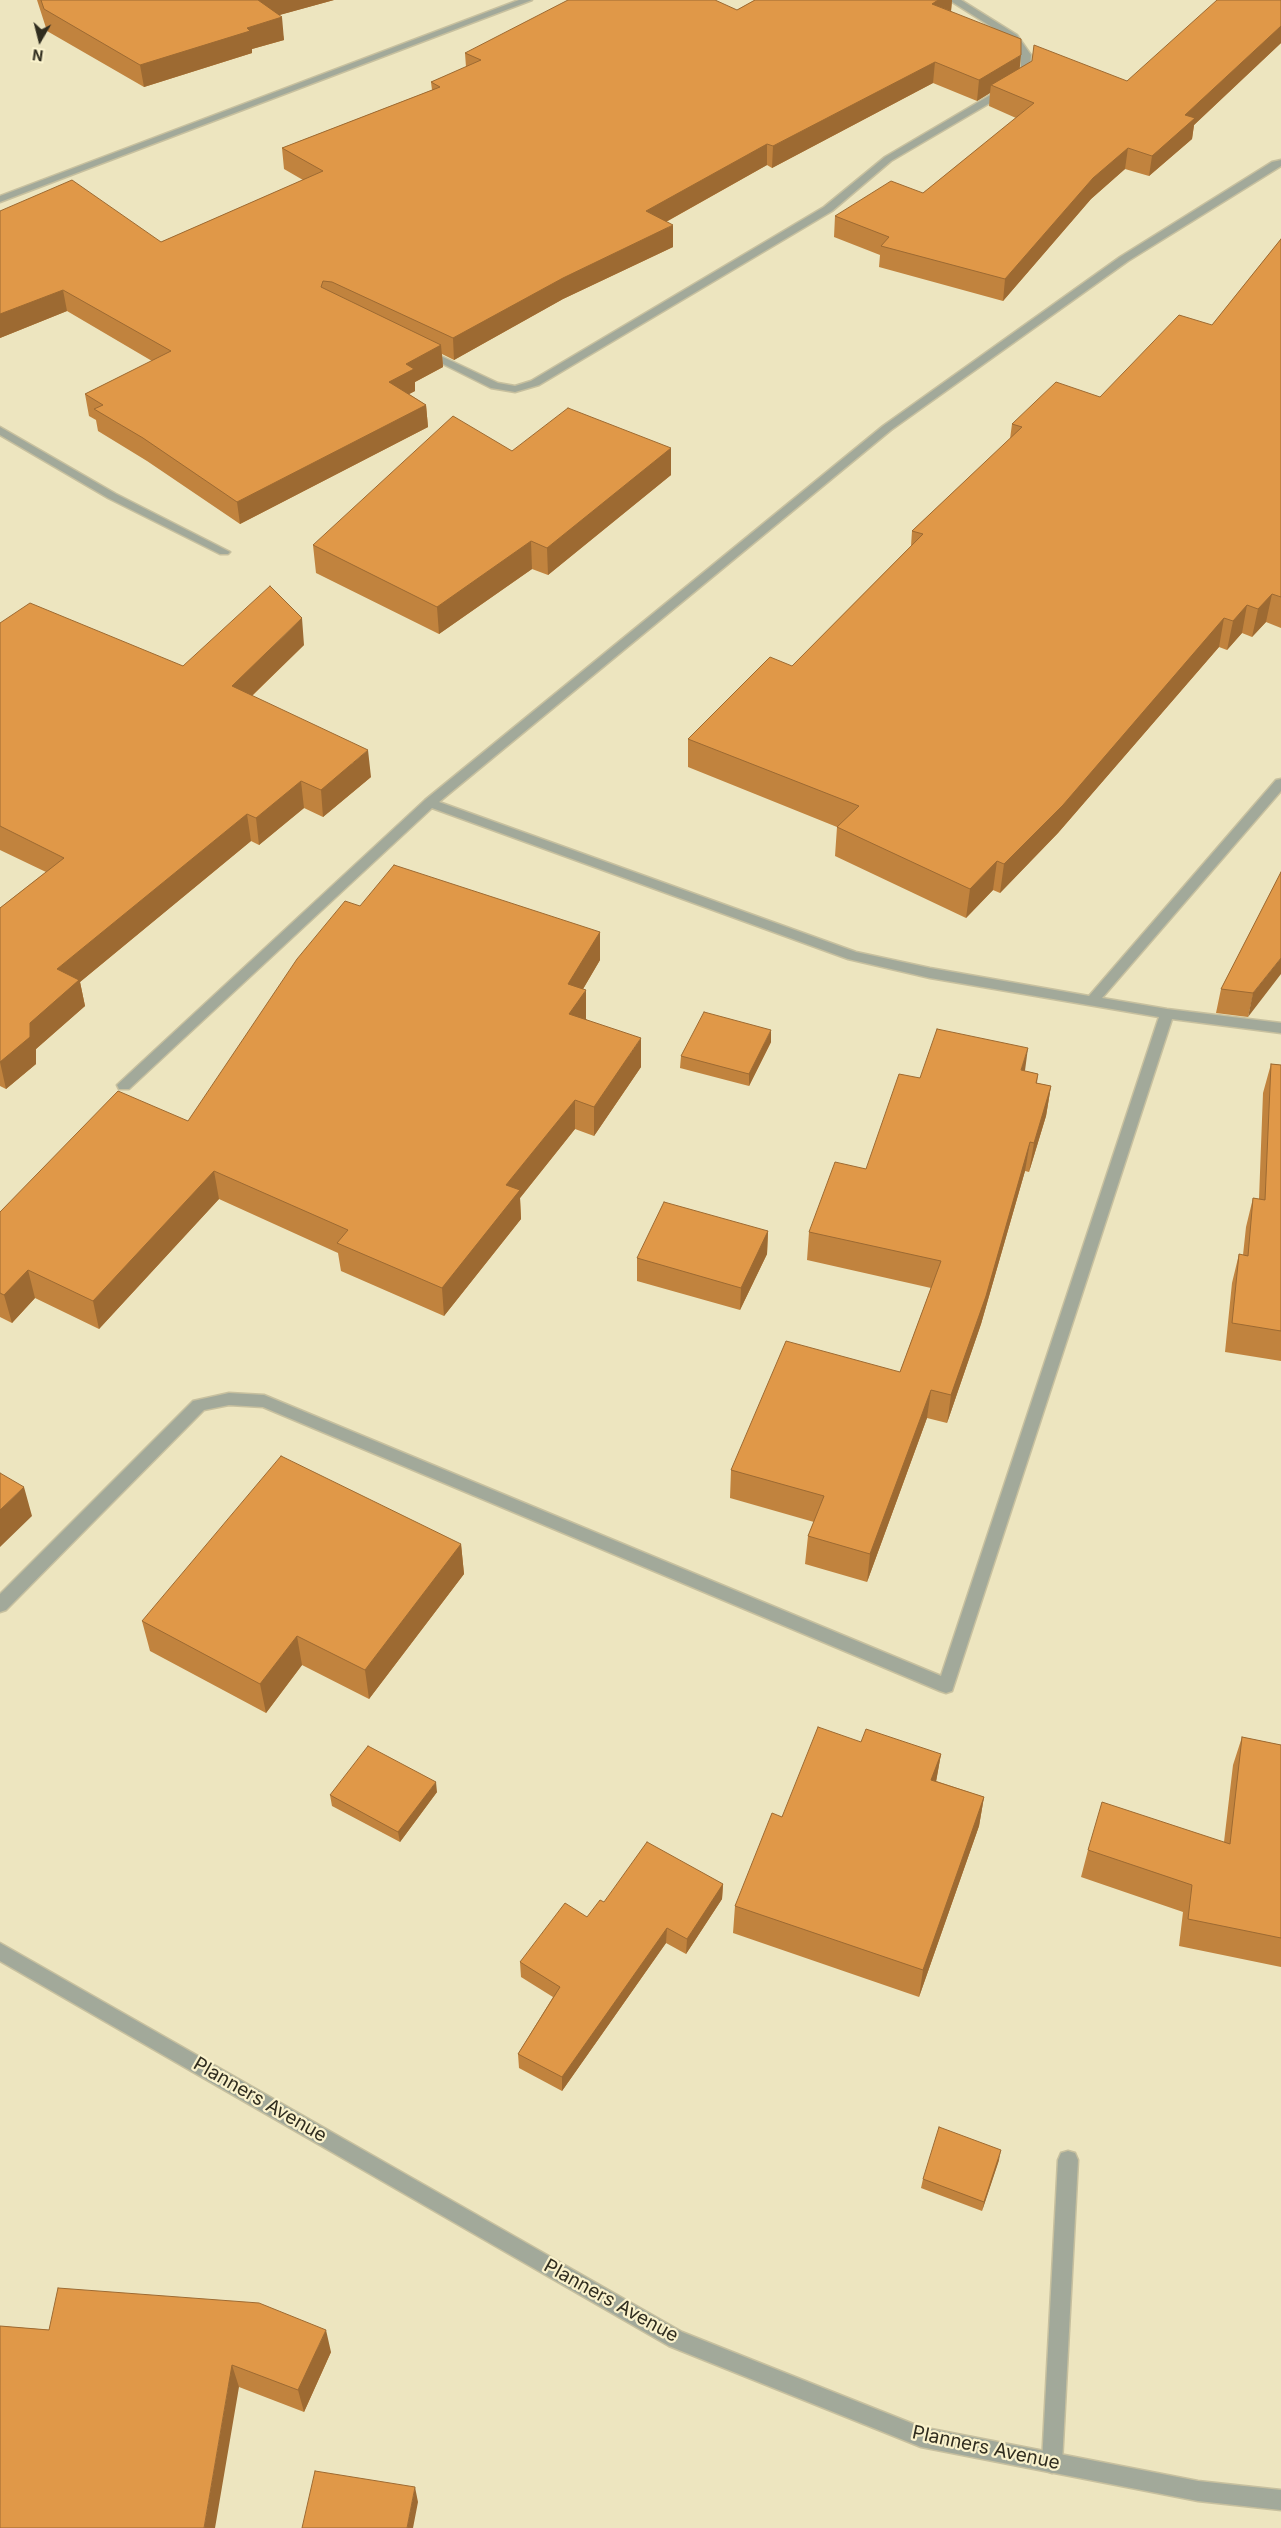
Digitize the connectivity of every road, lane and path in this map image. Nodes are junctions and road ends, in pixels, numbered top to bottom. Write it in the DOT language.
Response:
graph roads {
  1 [pos="527,0"];
  2 [pos="954,0"];
  3 [pos="1281,163"];
  4 [pos="0,199"];
  5 [pos="416,349"];
  6 [pos="0,430"];
  7 [pos="224,552"];
  8 [pos="1281,783"];
  9 [pos="430,803"];
  10 [pos="1094,1000"];
  11 [pos="1167,1014"];
  12 [pos="1281,1028"];
  13 [pos="124,1086"];
  14 [pos="0,1604"];
  15 [pos="0,1951"];
  16 [pos="1068,2160"];
  17 [pos="1052,2464"];
  18 [pos="1281,2500"];
  1 -- 4 [label="street"];
  2 -- 5 [label="street"];
  3 -- 9 [label="street"];
  6 -- 7 [label="street"];
  8 -- 10 [label="street"];
  9 -- 10 [label="street"];
  9 -- 13 [label="street"];
  10 -- 11 [label="street"];
  11 -- 12 [label="street"];
  11 -- 14 [label="street"];
  15 -- 17 [label="street, Planners Avenue"];
  16 -- 17 [label="street"];
  17 -- 18 [label="street, Planners Avenue"];
}
